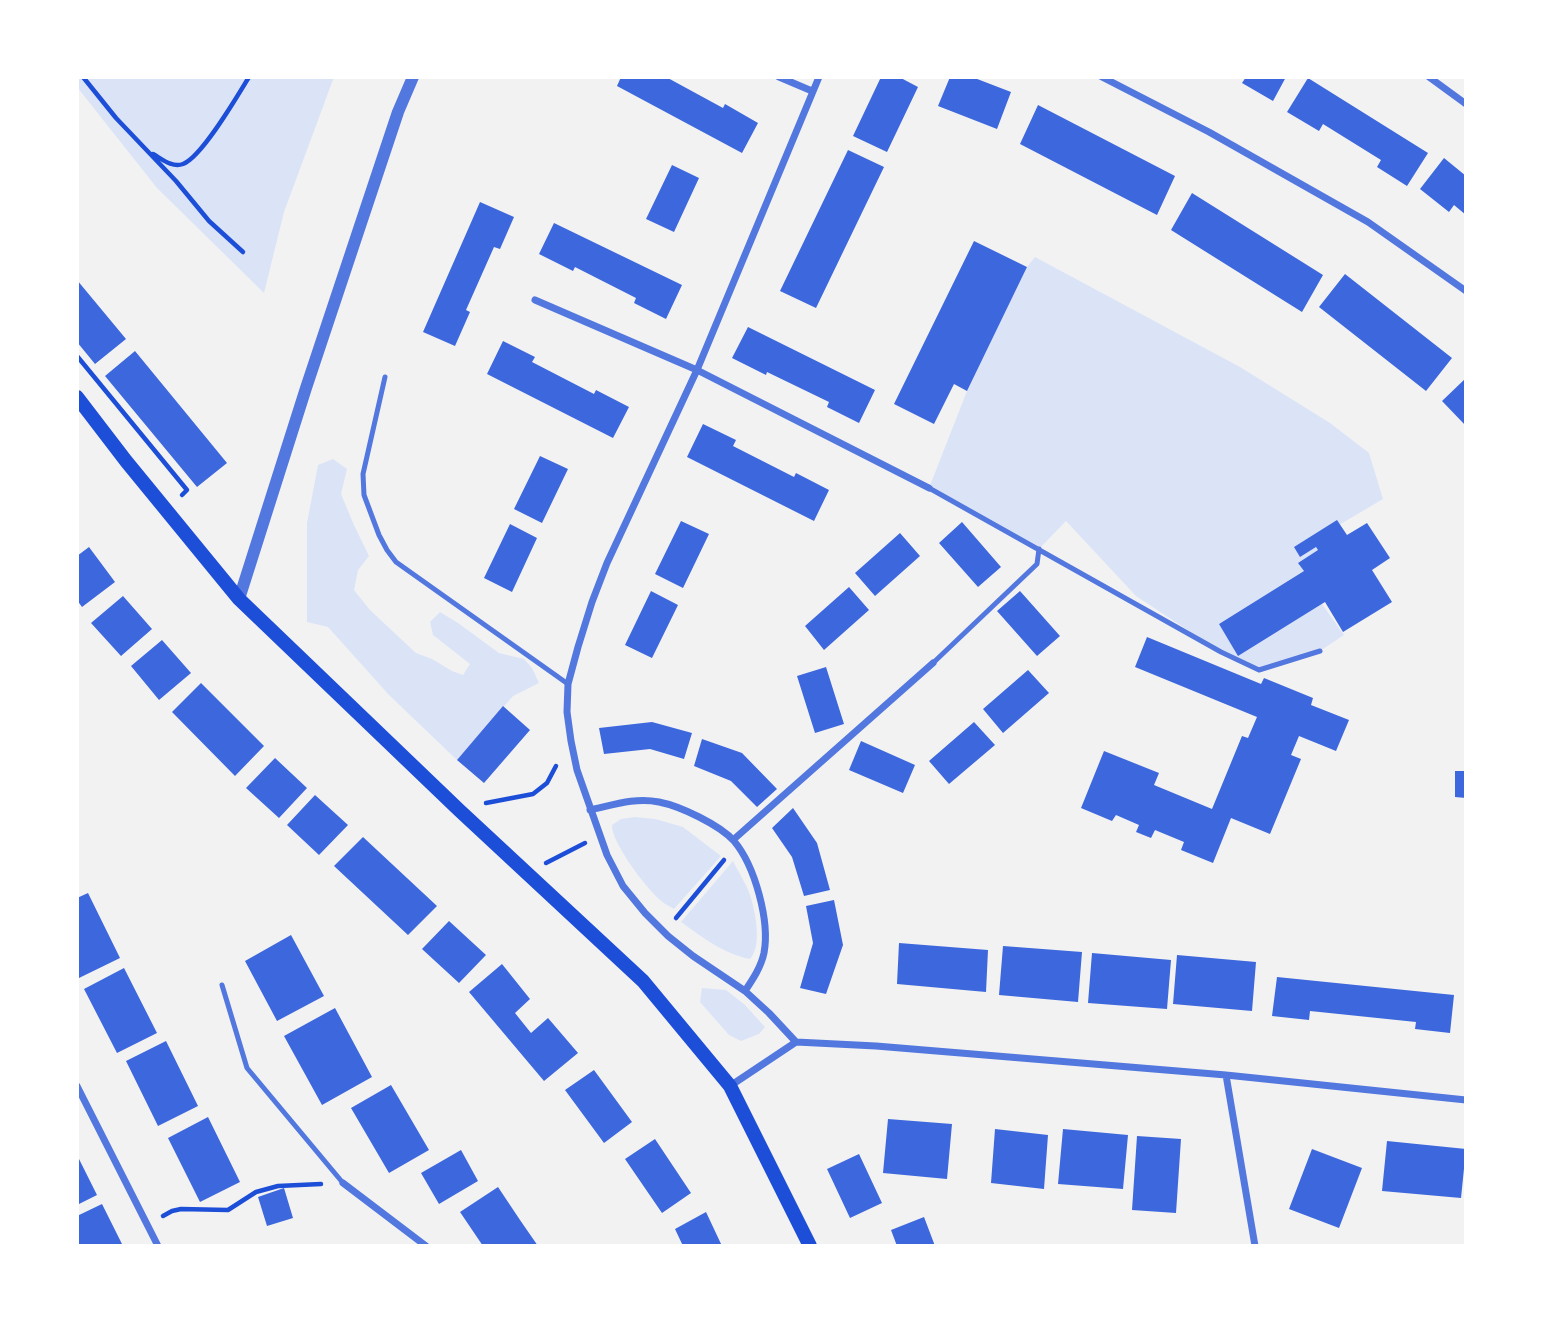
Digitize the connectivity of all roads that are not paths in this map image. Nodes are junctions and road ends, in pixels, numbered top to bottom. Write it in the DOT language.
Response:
graph roads {
  1 [pos="413,77"];
  2 [pos="779,77"];
  3 [pos="819,77"];
  4 [pos="1102,77"];
  5 [pos="1429,77"];
  6 [pos="812,91"];
  7 [pos="1466,104"];
  8 [pos="1466,291"];
  9 [pos="535,300"];
  10 [pos="696,370"];
  11 [pos="385,377"];
  12 [pos="77,397"];
  13 [pos="929,488"];
  14 [pos="1039,549"];
  15 [pos="239,598"];
  16 [pos="1320,651"];
  17 [pos="933,663"];
  18 [pos="568,684"];
  19 [pos="590,810"];
  20 [pos="735,843"];
  21 [pos="222,985"];
  22 [pos="746,991"];
  23 [pos="796,1042"];
  24 [pos="1226,1076"];
  25 [pos="77,1086"];
  26 [pos="730,1086"];
  27 [pos="1466,1100"];
  28 [pos="343,1183"];
  29 [pos="158,1246"];
  30 [pos="426,1246"];
  31 [pos="810,1246"];
  32 [pos="1255,1246"];
  1 -- 15 [label="street"];
  2 -- 6 [label="street"];
  3 -- 6 [label="street"];
  4 -- 8 [label="street"];
  5 -- 7 [label="street"];
  6 -- 10 [label="street"];
  9 -- 10 [label="street"];
  10 -- 13 [label="street"];
  10 -- 18 [label="street"];
  11 -- 18 [label="lane"];
  12 -- 15 [label="main road"];
  13 -- 14 [label="lane"];
  14 -- 16 [label="lane"];
  14 -- 17 [label="lane"];
  15 -- 26 [label="main road"];
  17 -- 20 [label="street"];
  18 -- 19 [label="street"];
  19 -- 20 [label="street"];
  19 -- 22 [label="street"];
  20 -- 22 [label="street"];
  21 -- 28 [label="lane"];
  22 -- 23 [label="street"];
  23 -- 24 [label="street"];
  23 -- 26 [label="street"];
  24 -- 27 [label="street"];
  24 -- 32 [label="street"];
  25 -- 29 [label="street"];
  26 -- 31 [label="main road"];
  28 -- 30 [label="street"];
}
